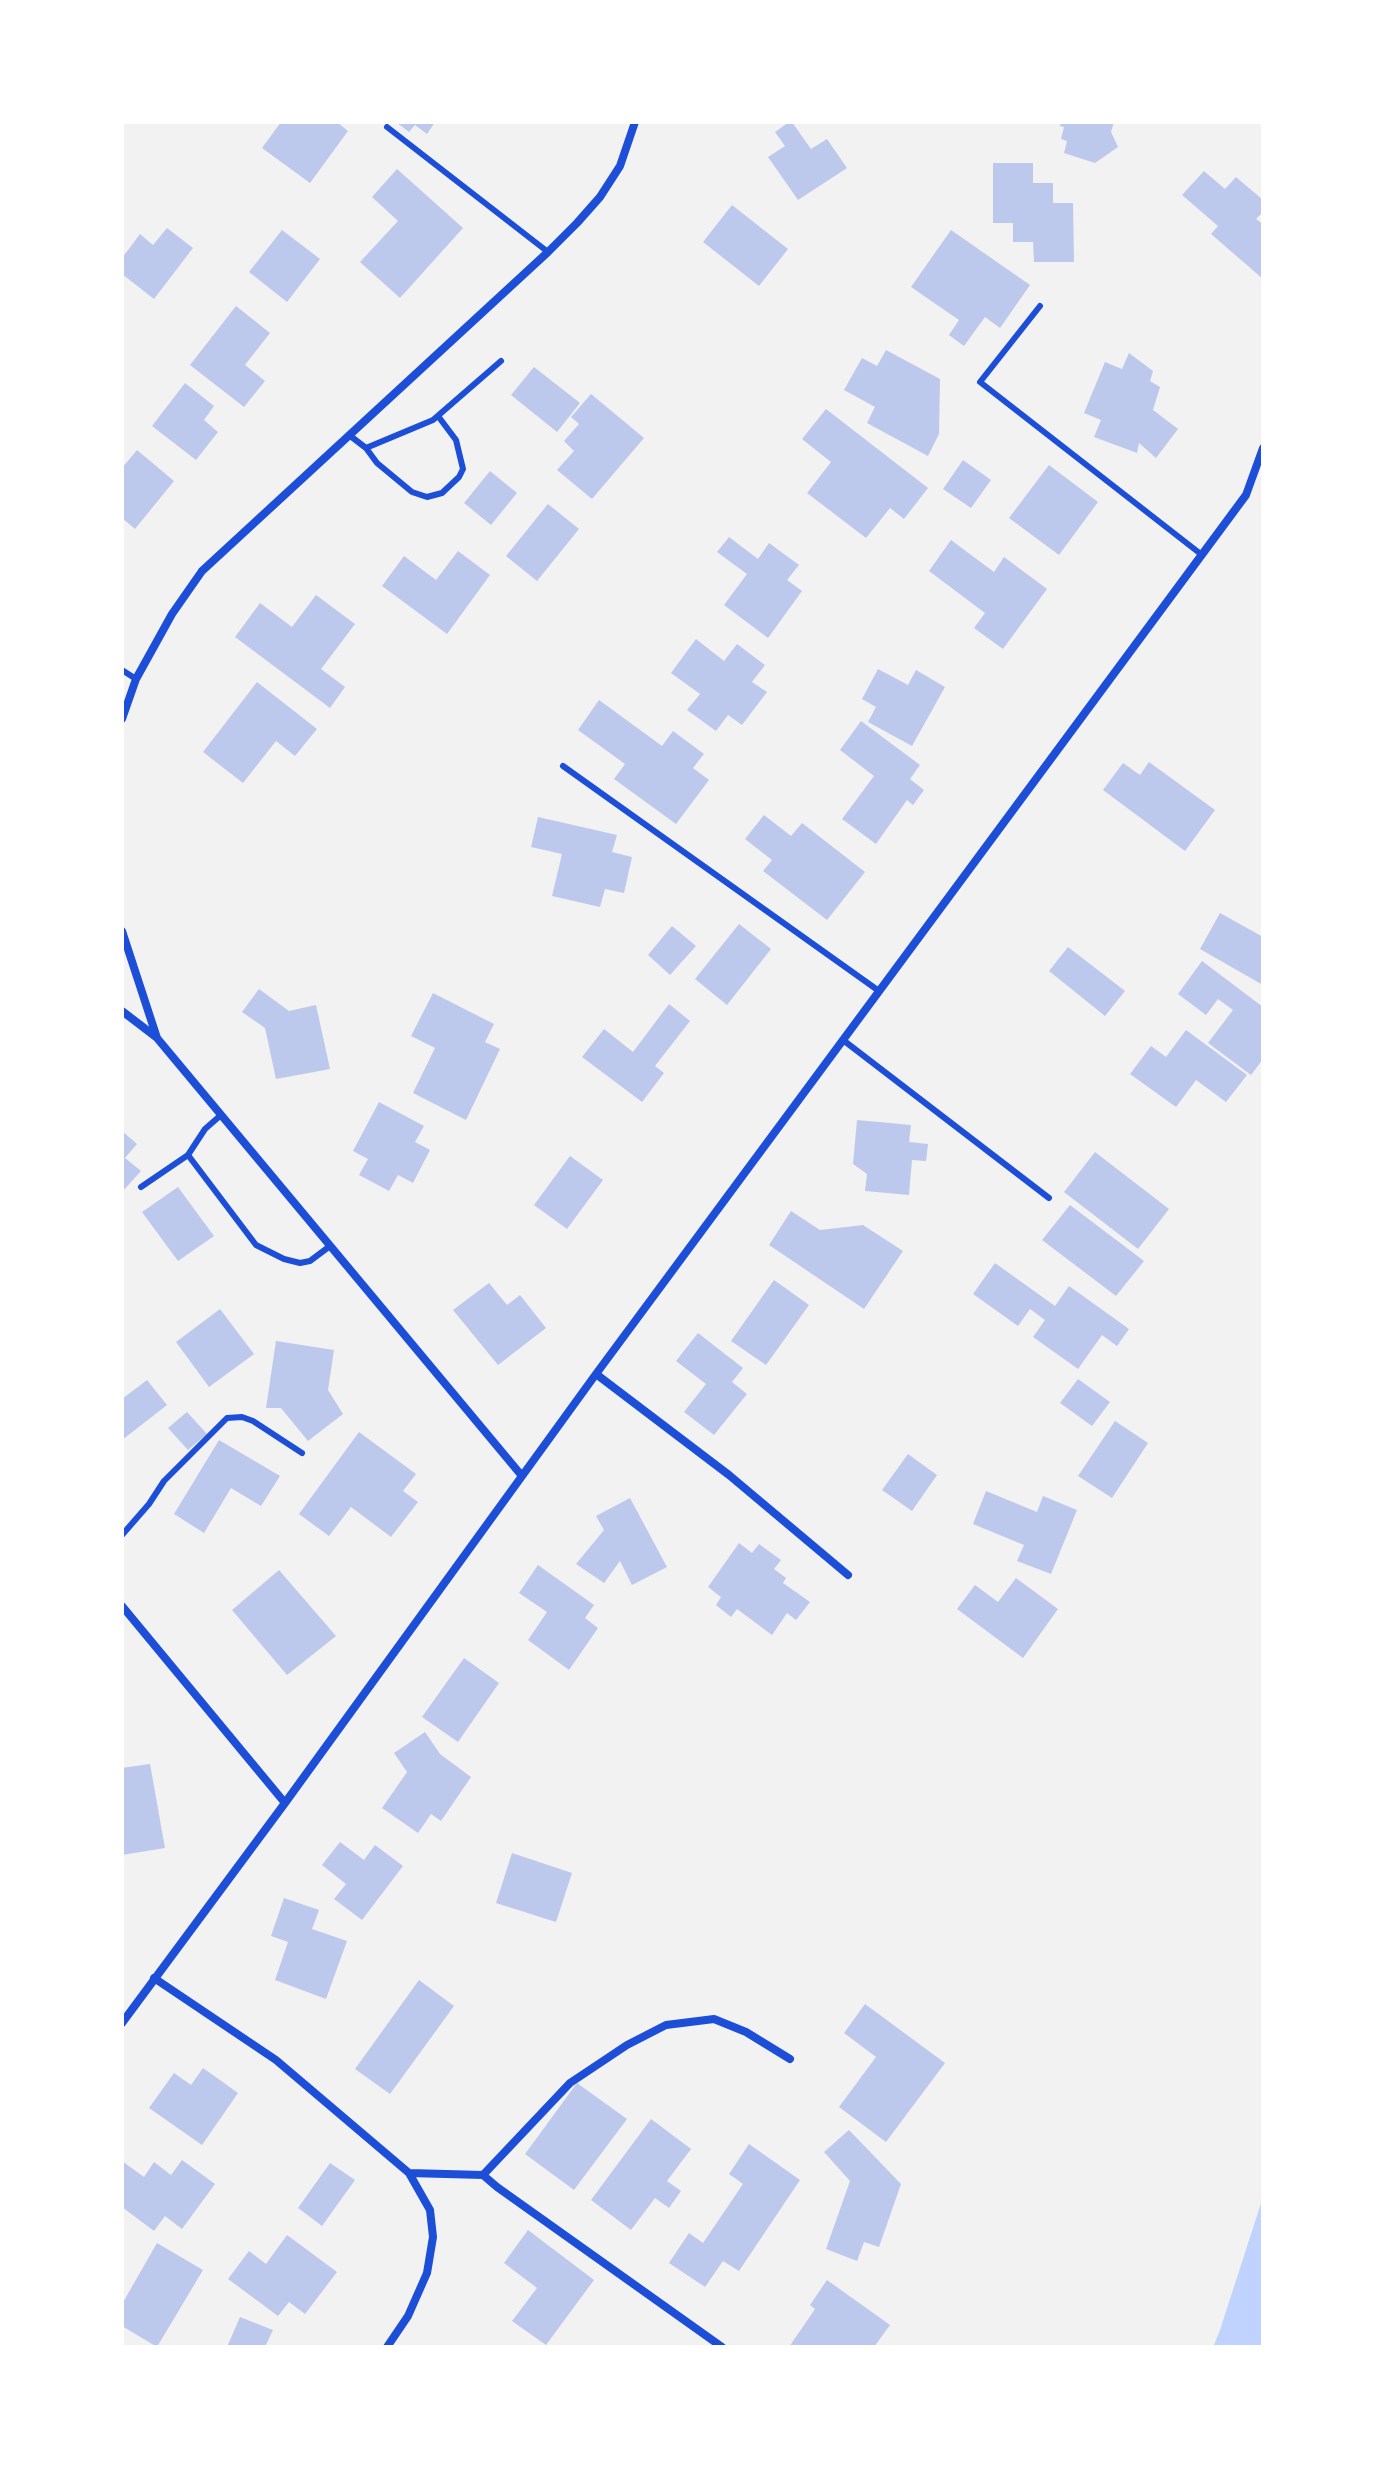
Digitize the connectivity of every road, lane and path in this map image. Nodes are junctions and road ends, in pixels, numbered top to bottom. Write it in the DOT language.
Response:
graph roads {
  1 [pos="635,122"];
  2 [pos="387,127"];
  3 [pos="548,252"];
  4 [pos="1040,306"];
  5 [pos="501,361"];
  6 [pos="438,416"];
  7 [pos="349,435"];
  8 [pos="366,448"];
  9 [pos="1263,448"];
  10 [pos="1202,555"];
  11 [pos="122,670"];
  12 [pos="136,679"];
  13 [pos="122,719"];
  14 [pos="563,766"];
  15 [pos="122,931"];
  16 [pos="879,991"];
  17 [pos="122,1011"];
  18 [pos="157,1038"];
  19 [pos="843,1040"];
  20 [pos="221,1115"];
  21 [pos="188,1155"];
  22 [pos="141,1187"];
  23 [pos="1049,1198"];
  24 [pos="330,1246"];
  25 [pos="596,1374"];
  26 [pos="302,1453"];
  27 [pos="522,1476"];
  28 [pos="122,1535"];
  29 [pos="848,1575"];
  30 [pos="122,1606"];
  31 [pos="285,1803"];
  32 [pos="154,1978"];
  33 [pos="122,2023"];
  34 [pos="790,2059"];
  35 [pos="409,2173"];
  36 [pos="483,2175"];
  37 [pos="387,2347"];
  38 [pos="722,2347"];
  1 -- 3 [label="street"];
  2 -- 3 [label="lane"];
  3 -- 7 [label="street"];
  4 -- 10 [label="lane"];
  5 -- 6 [label="lane"];
  6 -- 8 [label="lane"];
  6 -- 8 [label="lane"];
  7 -- 8 [label="lane"];
  7 -- 12 [label="street"];
  9 -- 10 [label="street"];
  10 -- 16 [label="street"];
  11 -- 12 [label="lane"];
  12 -- 13 [label="street"];
  14 -- 16 [label="lane"];
  15 -- 18 [label="street"];
  16 -- 19 [label="street"];
  17 -- 18 [label="street"];
  18 -- 20 [label="street"];
  19 -- 23 [label="lane"];
  19 -- 25 [label="street"];
  20 -- 21 [label="lane"];
  20 -- 24 [label="street"];
  21 -- 22 [label="lane"];
  21 -- 24 [label="lane"];
  24 -- 27 [label="street"];
  25 -- 27 [label="street"];
  25 -- 29 [label="street"];
  26 -- 28 [label="lane"];
  27 -- 31 [label="street"];
  30 -- 31 [label="street"];
  31 -- 32 [label="street"];
  32 -- 33 [label="street"];
  32 -- 35 [label="street"];
  34 -- 36 [label="street"];
  35 -- 36 [label="street"];
  35 -- 37 [label="street"];
  36 -- 38 [label="street"];
}
